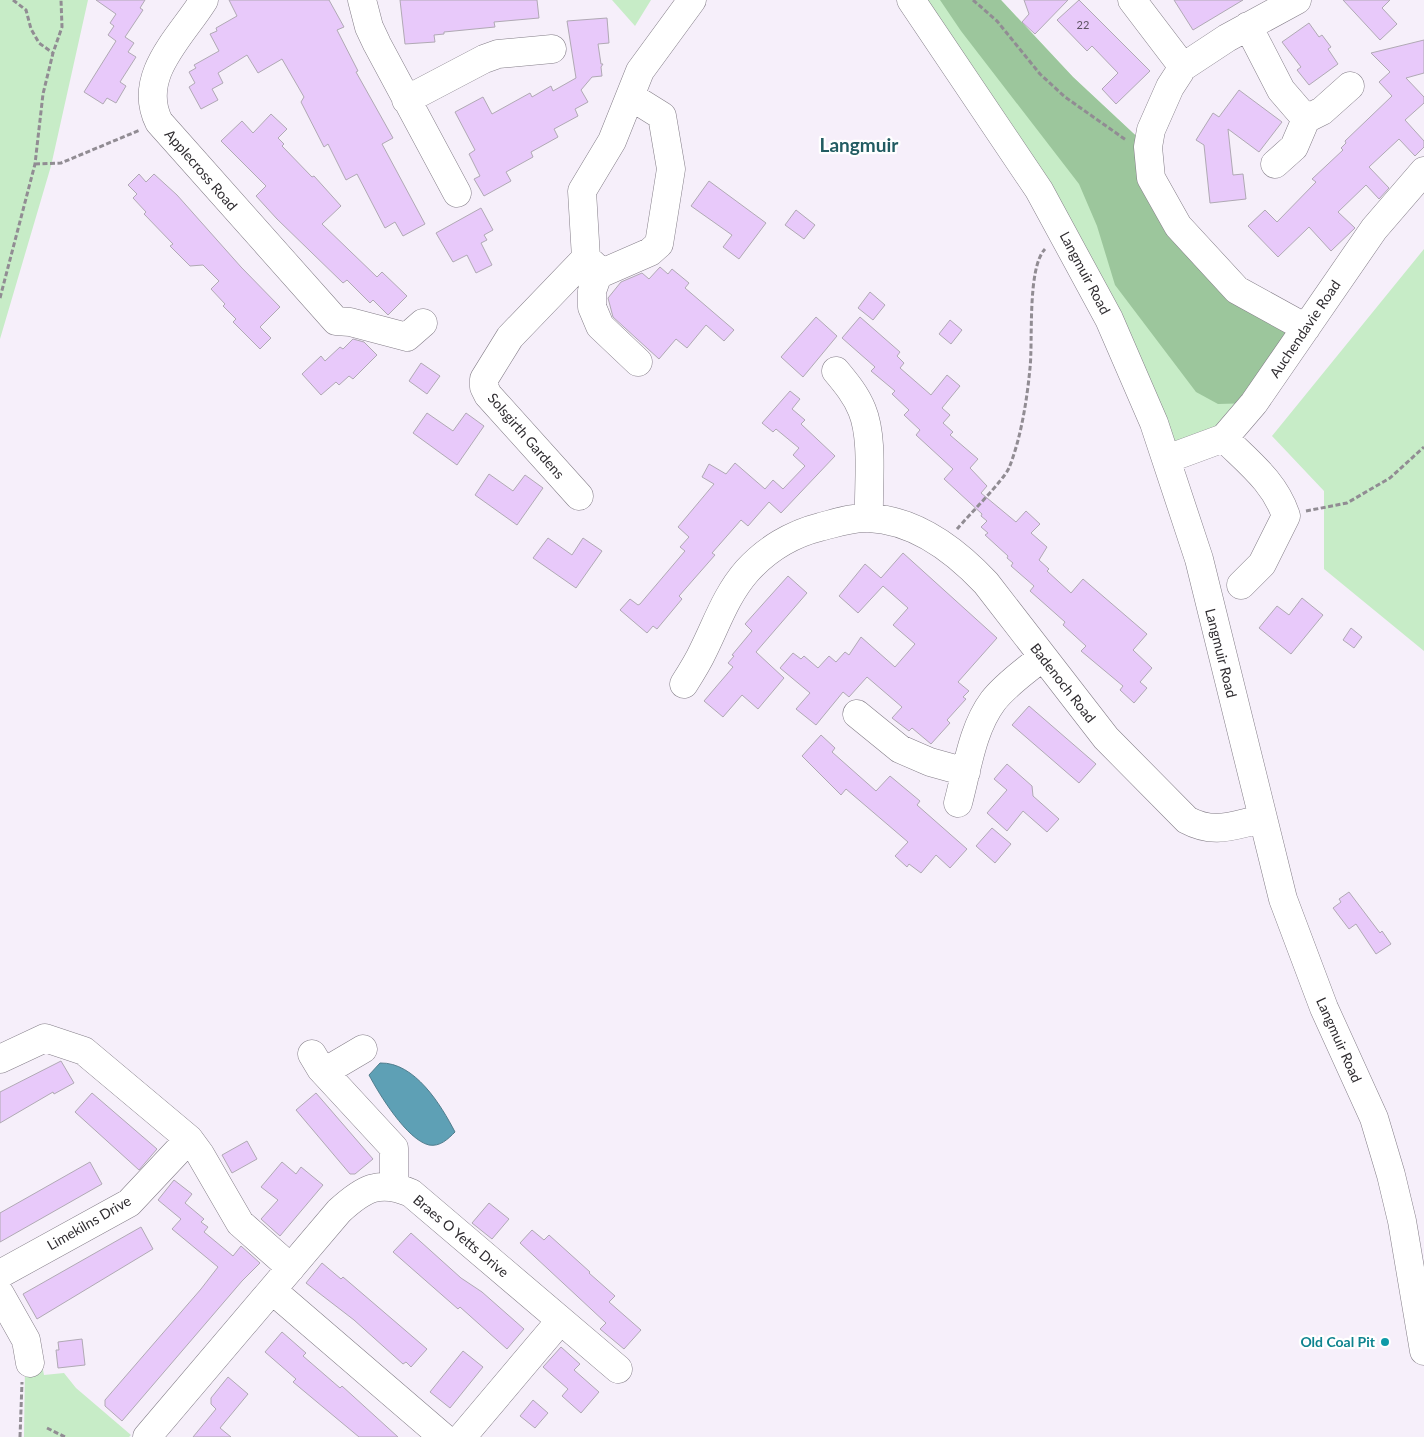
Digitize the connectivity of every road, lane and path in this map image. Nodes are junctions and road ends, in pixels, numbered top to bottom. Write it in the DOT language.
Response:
graph roads {
  1 [pos="13,0"];
  2 [pos="61,0"];
  3 [pos="204,0"];
  4 [pos="362,0"];
  5 [pos="692,0"];
  6 [pos="910,0"];
  7 [pos="973,0"];
  8 [pos="1132,0"];
  9 [pos="1297,0"];
  10 [pos="1248,26"];
  11 [pos="552,49"];
  12 [pos="52,53"];
  13 [pos="1184,67"];
  14 [pos="1350,86"];
  15 [pos="630,96"];
  16 [pos="406,100"];
  17 [pos="1306,119"];
  18 [pos="159,122"];
  19 [pos="1148,147"];
  20 [pos="35,164"];
  21 [pos="1275,164"];
  22 [pos="1424,171"];
  23 [pos="457,192"];
  24 [pos="1064,234"];
  25 [pos="594,266"];
  26 [pos="0,298"];
  27 [pos="423,323"];
  28 [pos="1306,328"];
  29 [pos="638,362"];
  30 [pos="836,372"];
  31 [pos="1224,438"];
  32 [pos="1424,447"];
  33 [pos="1167,459"];
  34 [pos="579,496"];
  35 [pos="1286,516"];
  36 [pos="869,518"];
  37 [pos="944,544"];
  38 [pos="1241,585"];
  39 [pos="1042,657"];
  40 [pos="684,684"];
  41 [pos="857,714"];
  42 [pos="966,772"];
  43 [pos="958,803"];
  44 [pos="1262,819"];
  45 [pos="364,1049"];
  46 [pos="0,1058"];
  47 [pos="189,1139"];
  48 [pos="394,1187"];
  49 [pos="291,1268"];
  50 [pos="0,1274"];
  51 [pos="272,1290"];
  52 [pos="0,1294"];
  53 [pos="560,1320"];
  54 [pos="1424,1351"];
  55 [pos="30,1363"];
  56 [pos="618,1370"];
  57 [pos="47,1428"];
  58 [pos="20,1437"];
  59 [pos="65,1437"];
  60 [pos="147,1437"];
  61 [pos="443,1437"];
  62 [pos="462,1437"];
  1 -- 12 [label="path"];
  2 -- 12 [label="path"];
  3 -- 18 [label="street, Applecross Road"];
  4 -- 16 [label="street"];
  5 -- 15 [label="street"];
  6 -- 24 [label="street, Langmuir Road"];
  7 -- 19 [label="path"];
  8 -- 13 [label="street"];
  9 -- 10 [label="street"];
  10 -- 13 [label="street"];
  10 -- 17 [label="street"];
  11 -- 16 [label="street"];
  12 -- 20 [label="path"];
  13 -- 19 [label="street"];
  14 -- 17 [label="street"];
  15 -- 25 [label="street"];
  15 -- 25 [label="street"];
  16 -- 23 [label="street"];
  17 -- 21 [label="street"];
  18 -- 20 [label="path"];
  18 -- 27 [label="street, Applecross Road"];
  19 -- 28 [label="street"];
  20 -- 26 [label="path"];
  22 -- 28 [label="street, Auchendavie Road"];
  24 -- 33 [label="street, Langmuir Road"];
  24 -- 37 [label="path"];
  25 -- 29 [label="street"];
  25 -- 34 [label="street, Solsgirth Gardens"];
  28 -- 31 [label="street, Auchendavie Road"];
  30 -- 36 [label="street"];
  31 -- 33 [label="street, Auchendavie Road"];
  31 -- 35 [label="street"];
  32 -- 35 [label="path"];
  33 -- 44 [label="street, Langmuir Road"];
  35 -- 38 [label="street"];
  36 -- 37 [label="street, Badenoch Road"];
  36 -- 40 [label="street, Badenoch Road"];
  37 -- 39 [label="street, Badenoch Road"];
  39 -- 42 [label="street"];
  39 -- 44 [label="street, Badenoch Road"];
  41 -- 42 [label="street"];
  42 -- 43 [label="street"];
  44 -- 54 [label="street, Langmuir Road"];
  45 -- 48 [label="street"];
  46 -- 47 [label="street"];
  47 -- 49 [label="street"];
  47 -- 50 [label="street, Limekilns Drive"];
  48 -- 49 [label="street"];
  48 -- 53 [label="street, Braes O Yetts Drive"];
  49 -- 51 [label="street"];
  51 -- 60 [label="street"];
  51 -- 61 [label="street"];
  52 -- 55 [label="street"];
  53 -- 56 [label="street, Braes O Yetts Drive"];
  53 -- 62 [label="street"];
  55 -- 58 [label="path"];
  57 -- 59 [label="path"];
}
